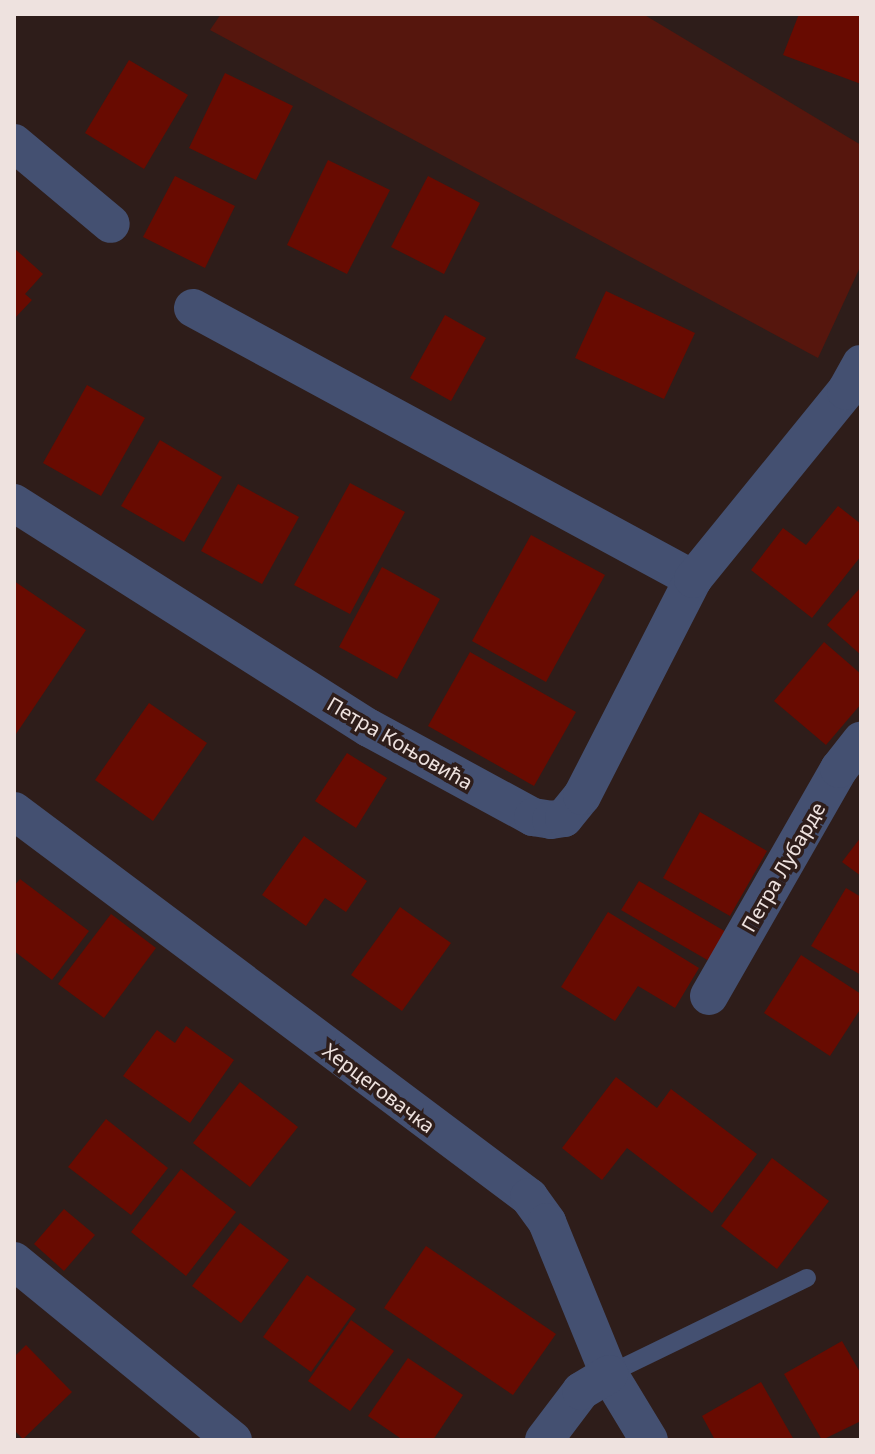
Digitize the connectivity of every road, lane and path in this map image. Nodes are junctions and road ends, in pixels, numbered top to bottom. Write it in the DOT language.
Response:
graph roads {
  1 [pos="14,143"];
  2 [pos="111,224"];
  3 [pos="193,308"];
  4 [pos="861,364"];
  5 [pos="14,503"];
  6 [pos="693,579"];
  7 [pos="861,741"];
  8 [pos="14,811"];
  9 [pos="709,996"];
  10 [pos="14,1261"];
  11 [pos="807,1278"];
  12 [pos="609,1374"];
  13 [pos="233,1440"];
  14 [pos="544,1440"];
  15 [pos="649,1440"];
  1 -- 2 [label="street"];
  3 -- 6 [label="street"];
  4 -- 6 [label="street, Петра Коњовића"];
  5 -- 6 [label="street, Петра Коњовића"];
  7 -- 9 [label="street, Петра Лубарде"];
  8 -- 12 [label="street, Херцеговачка"];
  10 -- 13 [label="street"];
  11 -- 12 [label="lane"];
  12 -- 14 [label="street"];
  12 -- 15 [label="street, Херцеговачка"];
}
